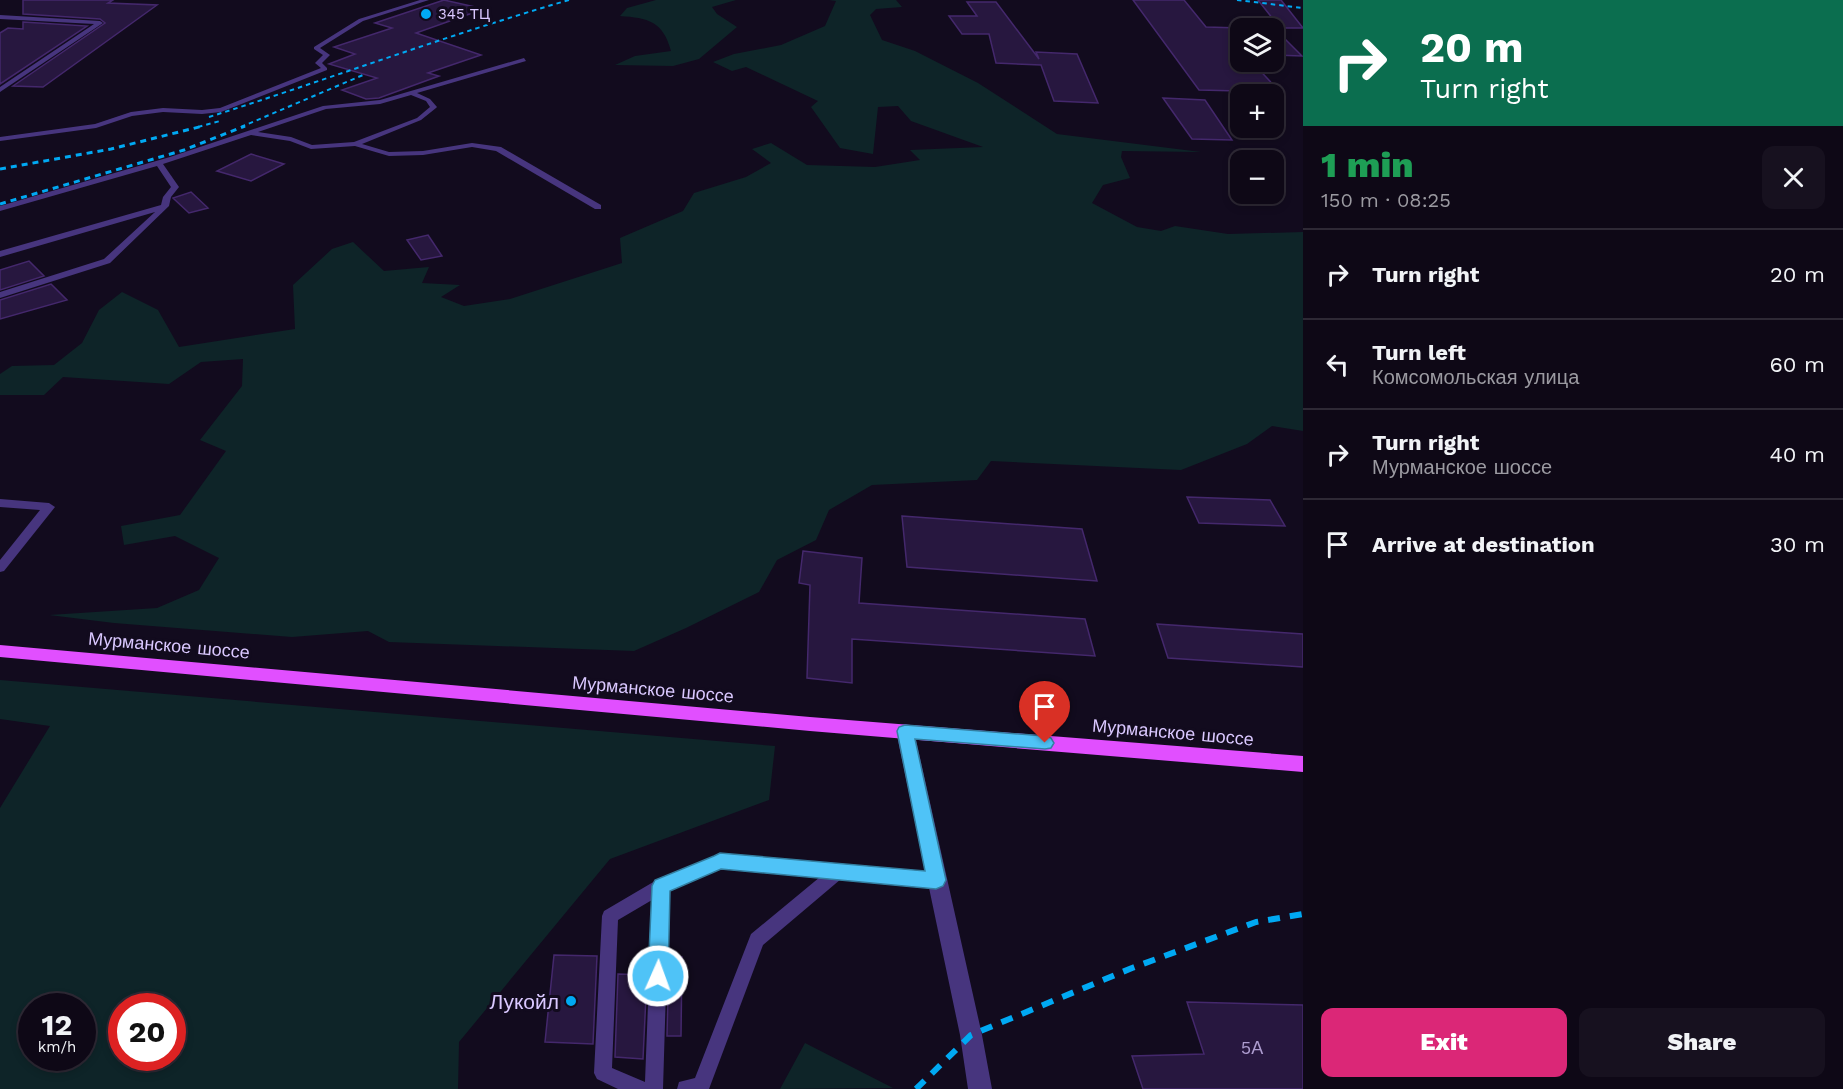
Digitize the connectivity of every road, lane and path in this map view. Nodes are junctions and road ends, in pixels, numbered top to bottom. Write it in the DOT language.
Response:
graph roads {
  1 [pos="426,0"];
  2 [pos="0,17"];
  3 [pos="524,60"];
  4 [pos="0,90"];
  5 [pos="411,93"];
  6 [pos="250,134"];
  7 [pos="0,139"];
  8 [pos="355,144"];
  9 [pos="159,163"];
  10 [pos="165,206"];
  11 [pos="598,207"];
  12 [pos="0,209"];
  13 [pos="0,254"];
  14 [pos="0,295"];
  15 [pos="0,503"];
  16 [pos="0,568"];
  17 [pos="0,651"];
  18 [pos="905,731"];
  19 [pos="1303,764"];
  20 [pos="838,872"];
  21 [pos="936,880"];
  22 [pos="661,886"];
  23 [pos="639,1089"];
  24 [pos="654,1089"];
  25 [pos="686,1089"];
  26 [pos="980,1089"];
  1 -- 7 [label="lane"];
  2 -- 4 [label="lane"];
  3 -- 5 [label="lane"];
  5 -- 6 [label="lane"];
  5 -- 8 [label="lane"];
  6 -- 8 [label="lane"];
  6 -- 9 [label="lane"];
  8 -- 11 [label="lane"];
  9 -- 10 [label="lane"];
  9 -- 12 [label="lane"];
  10 -- 13 [label="lane"];
  10 -- 14 [label="lane"];
  15 -- 16 [label="lane"];
  17 -- 18 [label="main road, Мурманское шоссе"];
  18 -- 19 [label="main road, Мурманское шоссе"];
  18 -- 21 [label="street"];
  20 -- 21 [label="lane"];
  20 -- 22 [label="lane"];
  20 -- 25 [label="lane"];
  21 -- 26 [label="street"];
  22 -- 23 [label="lane"];
  22 -- 24 [label="lane"];
}
